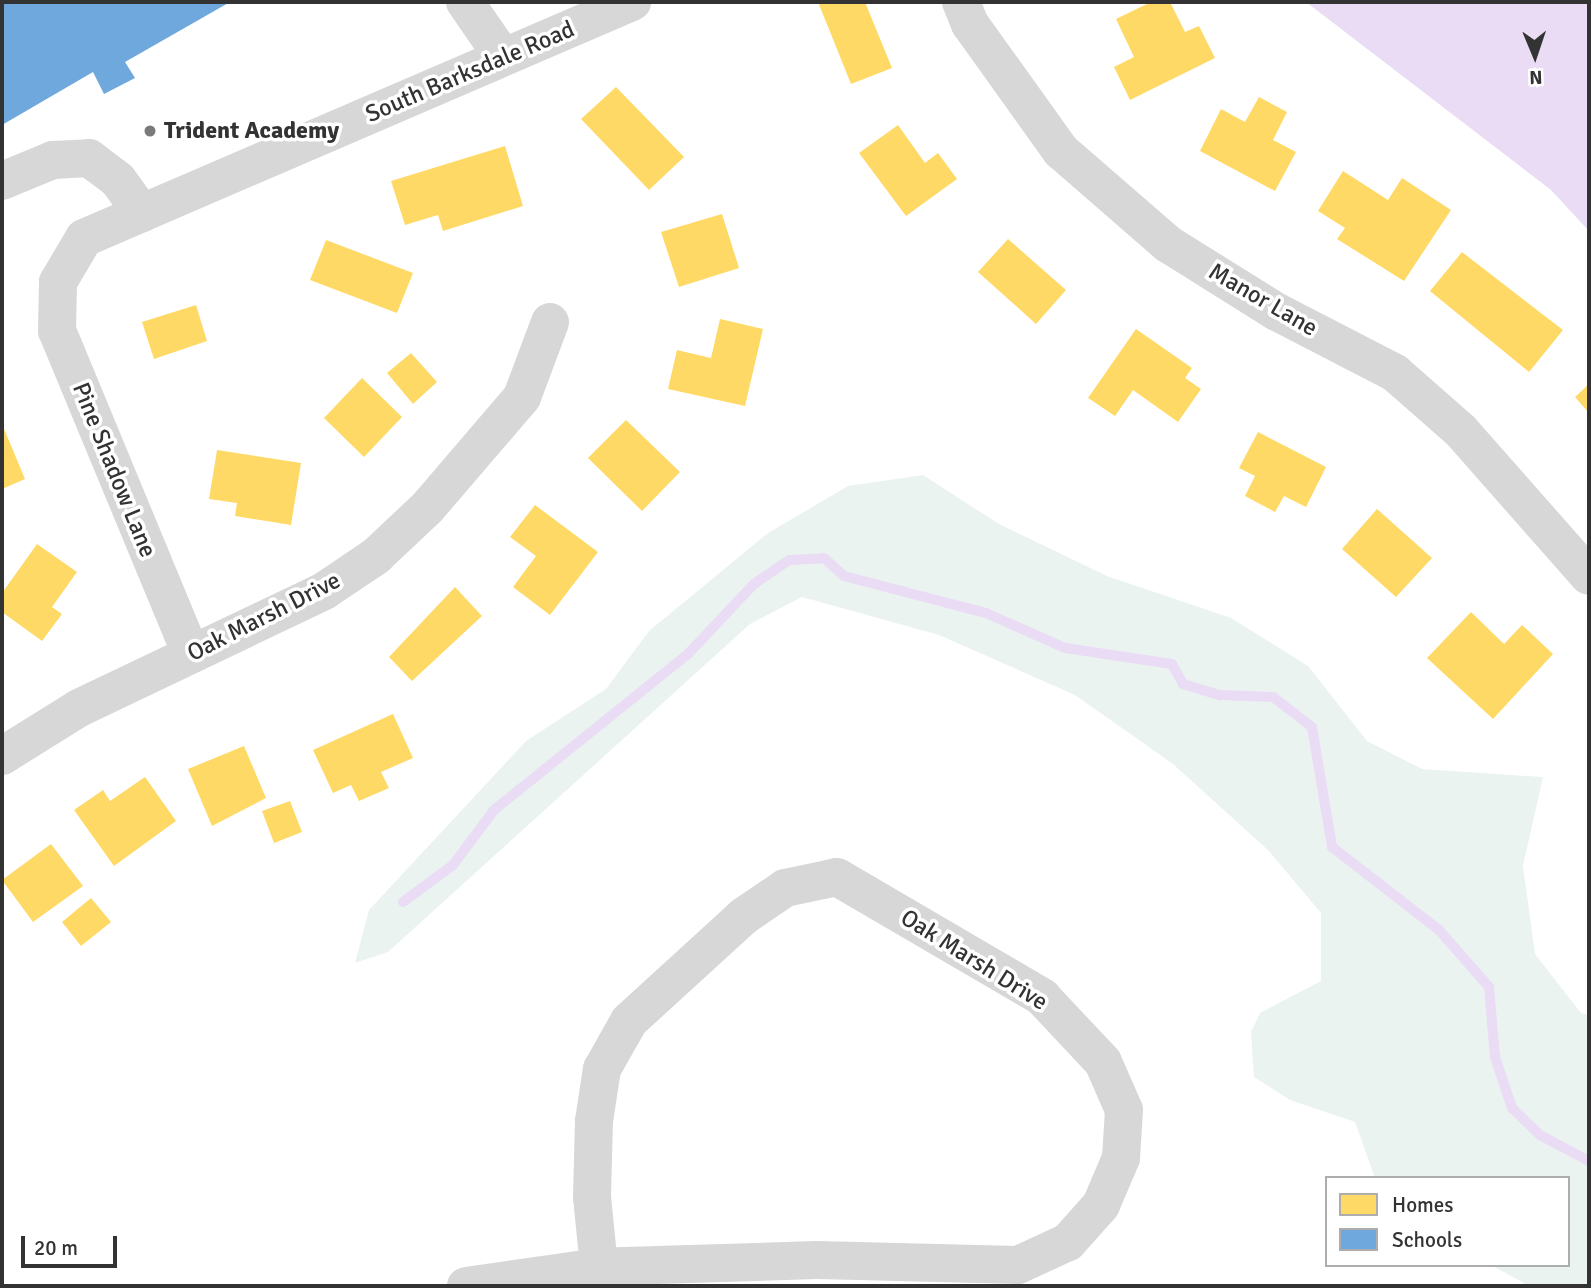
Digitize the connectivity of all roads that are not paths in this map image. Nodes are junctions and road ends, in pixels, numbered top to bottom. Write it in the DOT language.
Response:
graph roads {
  1 [pos="465,2"];
  2 [pos="632,2"];
  3 [pos="961,2"];
  4 [pos="503,57"];
  5 [pos="2,181"];
  6 [pos="142,213"];
  7 [pos="58,282"];
  8 [pos="550,322"];
  9 [pos="1589,576"];
  10 [pos="191,654"];
  11 [pos="2,756"];
  12 [pos="599,1268"];
  13 [pos="466,1286"];
  1 -- 4 [label="street"];
  2 -- 4 [label="street, South Barksdale Road"];
  3 -- 9 [label="street, Manor Lane"];
  4 -- 6 [label="street, South Barksdale Road"];
  5 -- 6 [label="street"];
  6 -- 7 [label="street, South Barksdale Road"];
  7 -- 10 [label="street, Pine Shadow Lane"];
  8 -- 10 [label="street, Oak Marsh Drive"];
  10 -- 11 [label="street, Oak Marsh Drive"];
  12 -- 12 [label="street, Oak Marsh Drive"];
  12 -- 13 [label="street, Oak Marsh Drive"];
}
